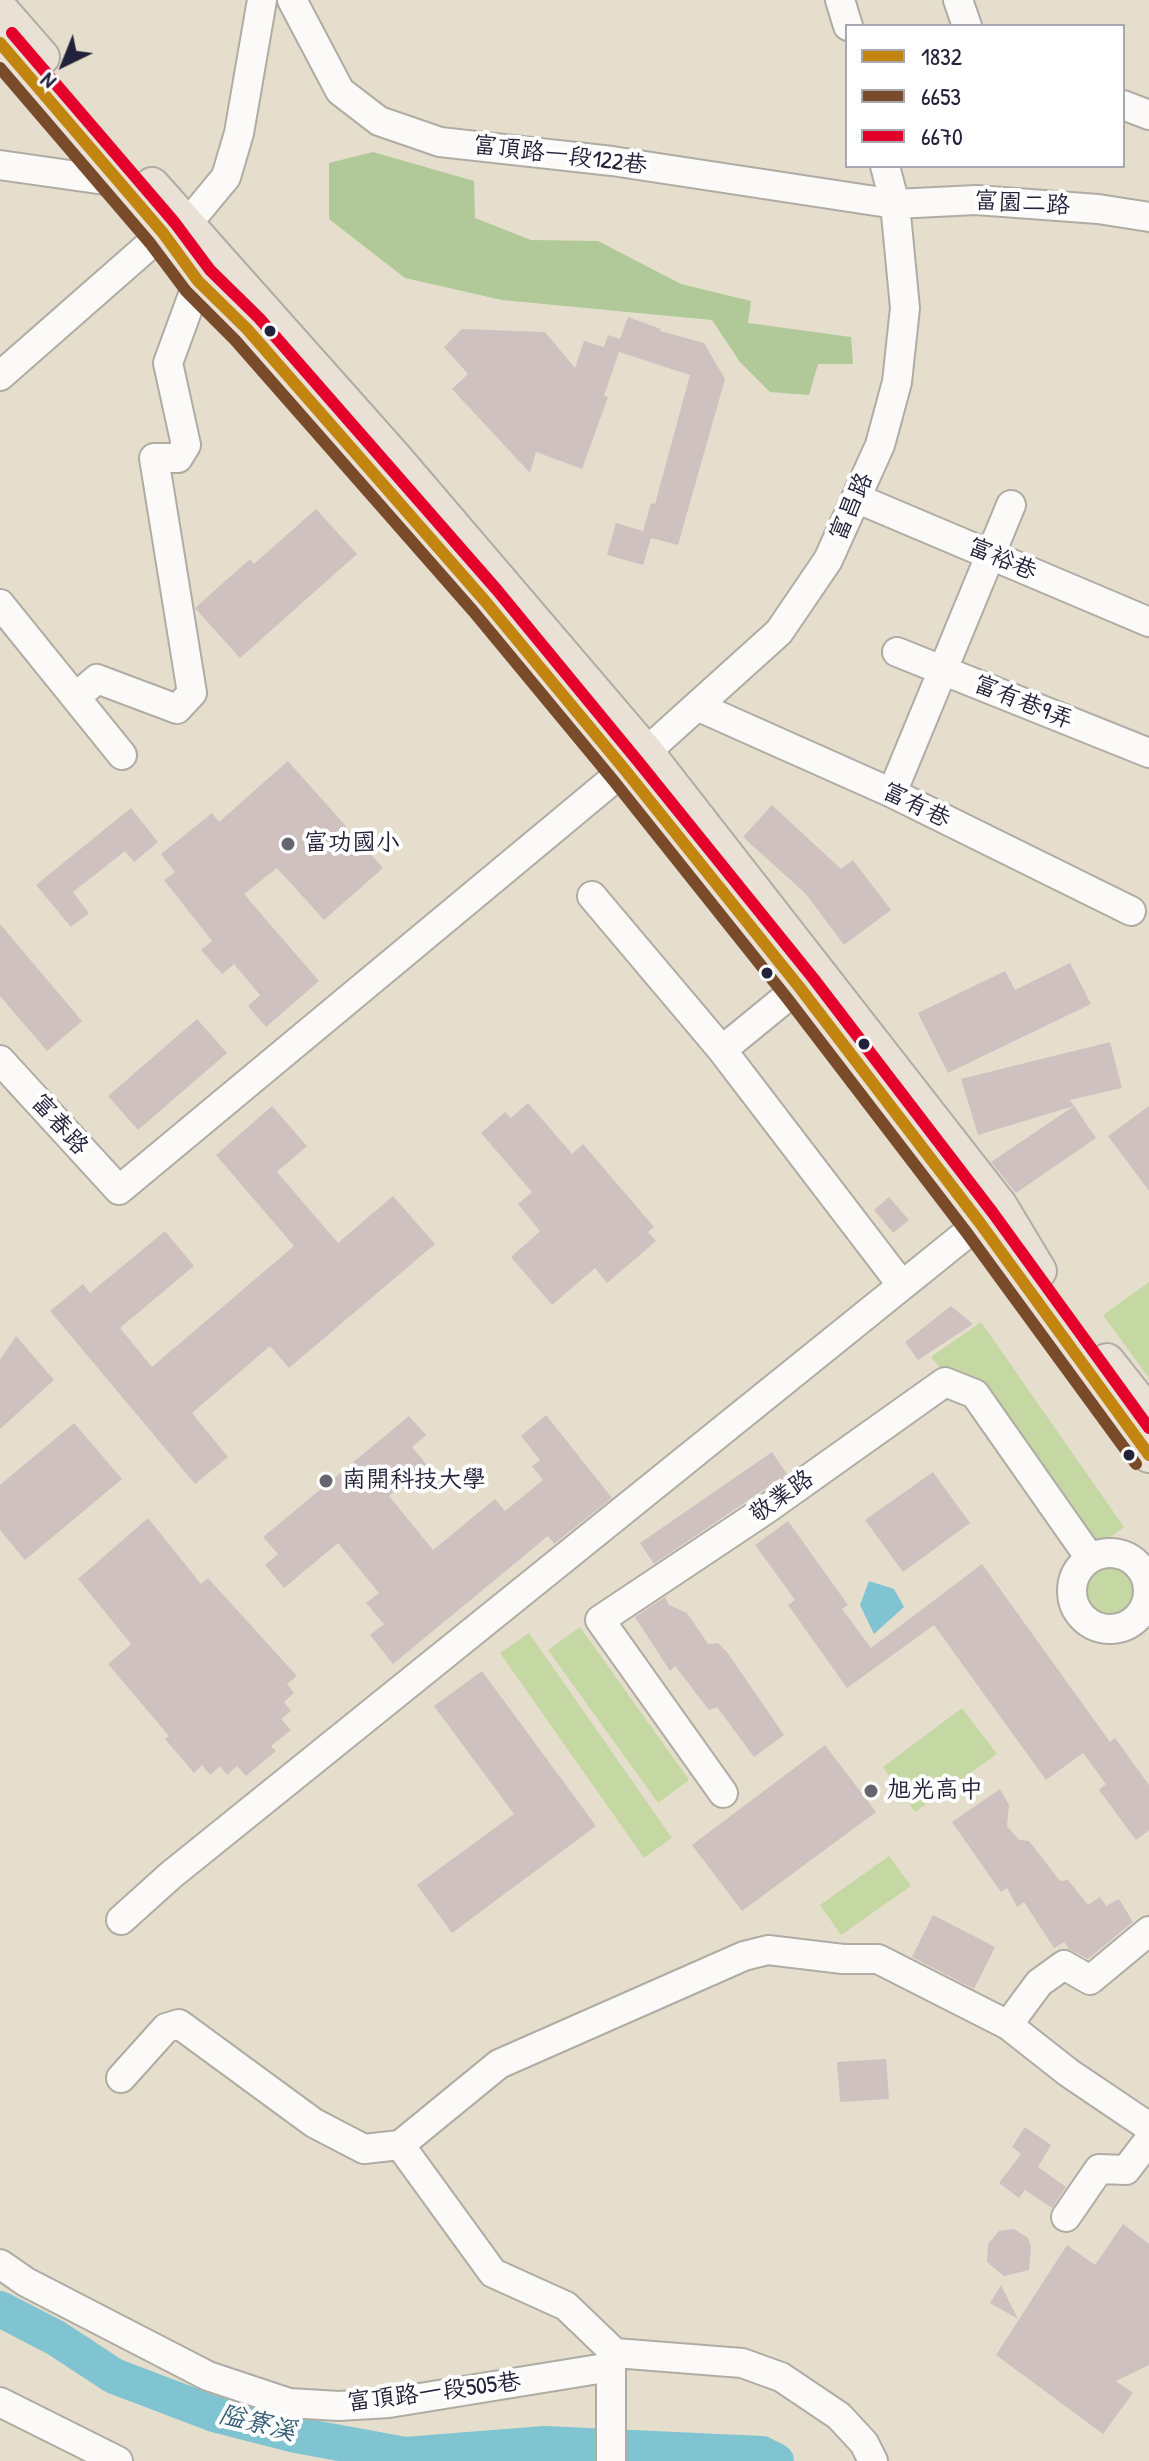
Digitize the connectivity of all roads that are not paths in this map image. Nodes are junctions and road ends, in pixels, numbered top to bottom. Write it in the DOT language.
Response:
graph roads {
  1 [pos="262,0"];
  2 [pos="292,0"];
  3 [pos="840,0"];
  4 [pos="958,0"];
  5 [pos="0,9"];
  6 [pos="847,24"];
  7 [pos="966,24"];
  8 [pos="0,43"];
  9 [pos="1125,106"];
  10 [pos="1149,115"];
  11 [pos="0,165"];
  12 [pos="886,168"];
  13 [pos="119,182"];
  14 [pos="895,204"];
  15 [pos="1149,217"];
  16 [pos="175,228"];
  17 [pos="198,281"];
  18 [pos="0,376"];
  19 [pos="856,498"];
  20 [pos="1011,505"];
  21 [pos="990,555"];
  22 [pos="6,617"];
  23 [pos="1149,622"];
  24 [pos="897,652"];
  25 [pos="941,670"];
  26 [pos="76,697"];
  27 [pos="699,707"];
  28 [pos="1149,753"];
  29 [pos="122,755"];
  30 [pos="636,761"];
  31 [pos="892,793"];
  32 [pos="592,896"];
  33 [pos="1131,911"];
  34 [pos="809,979"];
  35 [pos="722,1050"];
  36 [pos="0,1060"];
  37 [pos="119,1190"];
  38 [pos="990,1215"];
  39 [pos="901,1284"];
  40 [pos="1149,1414"];
  41 [pos="1149,1455"];
  42 [pos="1090,1558"];
  43 [pos="1145,1563"];
  44 [pos="1142,1628"];
  45 [pos="723,1793"];
  46 [pos="121,1920"];
  47 [pos="1149,1931"];
  48 [pos="1008,2025"];
  49 [pos="121,2078"];
  50 [pos="1149,2127"];
  51 [pos="1149,2140"];
  52 [pos="400,2145"];
  53 [pos="1066,2217"];
  54 [pos="0,2264"];
  55 [pos="613,2368"];
  56 [pos="0,2402"];
  57 [pos="118,2461"];
  58 [pos="611,2461"];
  59 [pos="873,2461"];
  1 -- 16 [label="street"];
  2 -- 14 [label="street, 富頂路一段122巷"];
  3 -- 6 [label="street"];
  4 -- 7 [label="street"];
  5 -- 16 [label="main road"];
  8 -- 13 [label="main road"];
  9 -- 10 [label="street"];
  11 -- 13 [label="street"];
  12 -- 14 [label="street, 富昌路"];
  13 -- 16 [label="main road"];
  14 -- 15 [label="street, 富園二路"];
  14 -- 19 [label="street, 富昌路"];
  16 -- 17 [label="main road"];
  16 -- 18 [label="street"];
  16 -- 30 [label="main road"];
  17 -- 26 [label="street"];
  17 -- 30 [label="main road"];
  19 -- 21 [label="street, 富裕巷"];
  19 -- 27 [label="street, 富昌路"];
  20 -- 21 [label="street"];
  21 -- 23 [label="street, 富裕巷"];
  21 -- 25 [label="street"];
  22 -- 26 [label="street"];
  24 -- 25 [label="street, 富有巷9弄"];
  25 -- 28 [label="street, 富有巷9弄"];
  25 -- 31 [label="street"];
  26 -- 29 [label="street"];
  27 -- 30 [label="street, 富昌路"];
  27 -- 31 [label="street, 富有巷"];
  30 -- 34 [label="main road"];
  30 -- 37 [label="street, 富昌路"];
  31 -- 33 [label="street, 富有巷"];
  32 -- 35 [label="street"];
  34 -- 35 [label="street"];
  34 -- 38 [label="main road"];
  35 -- 39 [label="street"];
  36 -- 37 [label="street, 富春路"];
  38 -- 39 [label="street"];
  38 -- 40 [label="main road"];
  38 -- 41 [label="main road"];
  39 -- 46 [label="street"];
  42 -- 43 [label="street"];
  42 -- 44 [label="street"];
  42 -- 45 [label="street, 敬業路"];
  43 -- 44 [label="street"];
  47 -- 48 [label="street"];
  48 -- 50 [label="street"];
  48 -- 52 [label="street"];
  49 -- 52 [label="street"];
  51 -- 53 [label="street"];
  52 -- 55 [label="street"];
  54 -- 55 [label="street, 富頂路一段505巷"];
  55 -- 58 [label="street"];
  55 -- 59 [label="street, 富頂路一段505巷"];
  56 -- 57 [label="street"];
}
